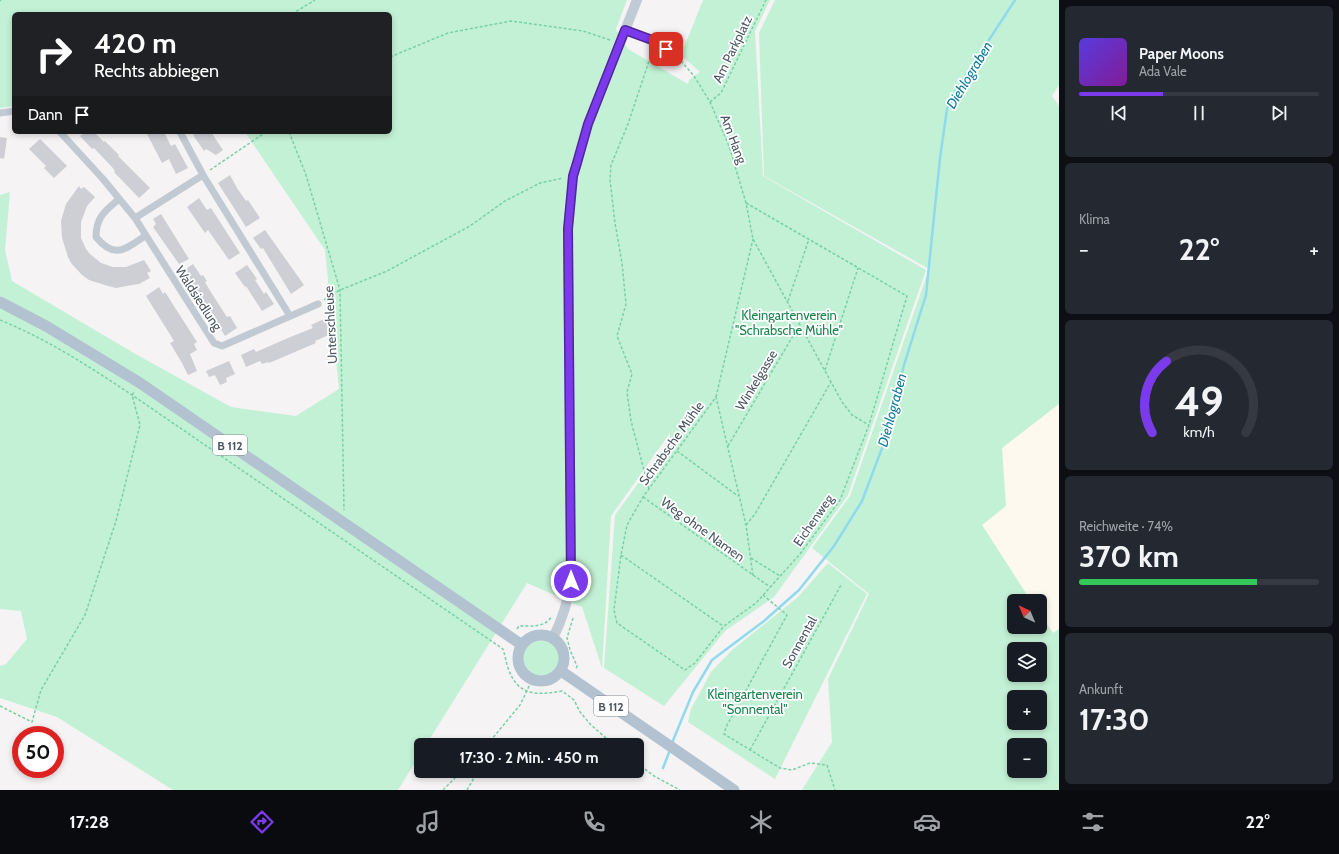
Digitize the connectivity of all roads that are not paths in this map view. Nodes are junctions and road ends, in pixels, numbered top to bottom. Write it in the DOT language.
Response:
graph roads {
  1 [pos="637,0"];
  2 [pos="625,30"];
  3 [pos="676,56"];
  4 [pos="12,112"];
  5 [pos="0,113"];
  6 [pos="62,134"];
  7 [pos="181,134"];
  8 [pos="202,175"];
  9 [pos="119,199"];
  10 [pos="135,218"];
  11 [pos="145,236"];
  12 [pos="5,304"];
  13 [pos="318,304"];
  14 [pos="290,316"];
  15 [pos="553,638"];
  16 [pos="522,645"];
  17 [pos="561,671"];
  18 [pos="734,790"];
  1 -- 2 [label="main road"];
  2 -- 3 [label="street"];
  2 -- 15 [label="main road"];
  4 -- 5 [label="street"];
  6 -- 9 [label="street, Waldsiedlung"];
  7 -- 8 [label="street"];
  8 -- 10 [label="street"];
  8 -- 14 [label="street"];
  9 -- 10 [label="street, Waldsiedlung"];
  9 -- 11 [label="street"];
  10 -- 11 [label="street, Waldsiedlung"];
  11 -- 14 [label="street, Waldsiedlung"];
  12 -- 16 [label="main road, B 112"];
  13 -- 14 [label="street, Waldsiedlung"];
  15 -- 16 [label="main road"];
  15 -- 17 [label="main road"];
  16 -- 17 [label="main road"];
  17 -- 18 [label="main road, B 112"];
}
